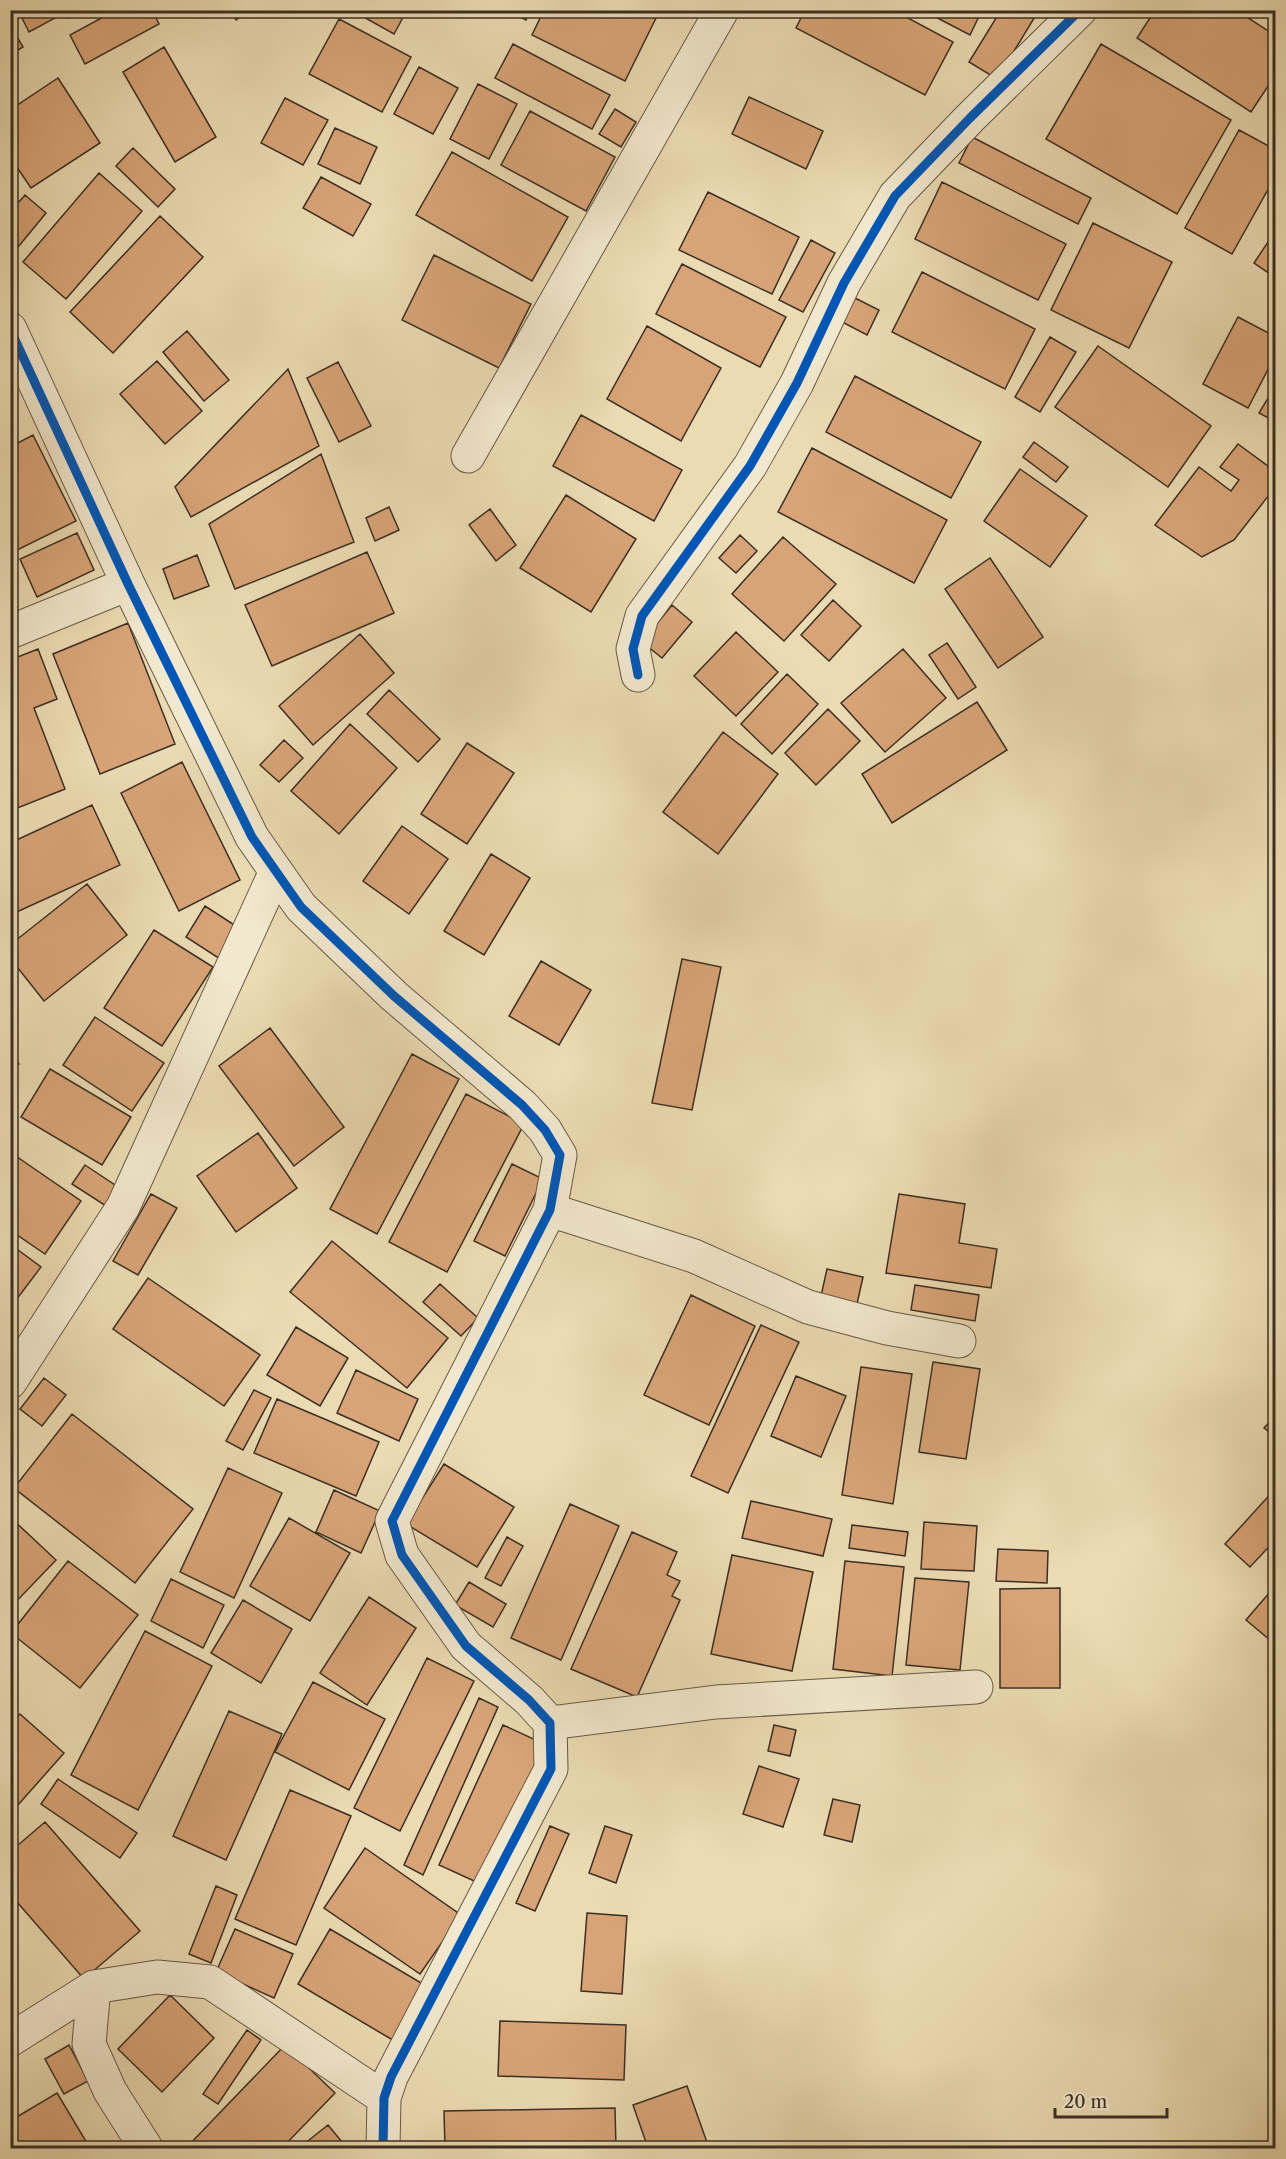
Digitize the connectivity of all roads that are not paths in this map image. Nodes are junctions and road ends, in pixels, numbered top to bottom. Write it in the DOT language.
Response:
graph roads {
  1 [pos="722,10"];
  2 [pos="1080,10"];
  3 [pos="15,347"];
  4 [pos="468,456"];
  5 [pos="128,584"];
  6 [pos="10,632"];
  7 [pos="638,675"];
  8 [pos="276,871"];
  9 [pos="550,1210"];
  10 [pos="960,1341"];
  11 [pos="10,1382"];
  12 [pos="976,1687"];
  13 [pos="550,1723"];
  14 [pos="94,1987"];
  15 [pos="10,2040"];
  16 [pos="384,2098"];
  17 [pos="146,2148"];
  18 [pos="383,2148"];
  1 -- 4 [label="street"];
  2 -- 7 [label="street"];
  3 -- 5 [label="street"];
  5 -- 6 [label="street"];
  5 -- 8 [label="street"];
  8 -- 9 [label="street"];
  8 -- 11 [label="street"];
  9 -- 10 [label="street"];
  9 -- 13 [label="street"];
  12 -- 13 [label="street"];
  13 -- 16 [label="street"];
  14 -- 15 [label="street"];
  14 -- 16 [label="street"];
  14 -- 17 [label="street"];
  16 -- 18 [label="street"];
}
